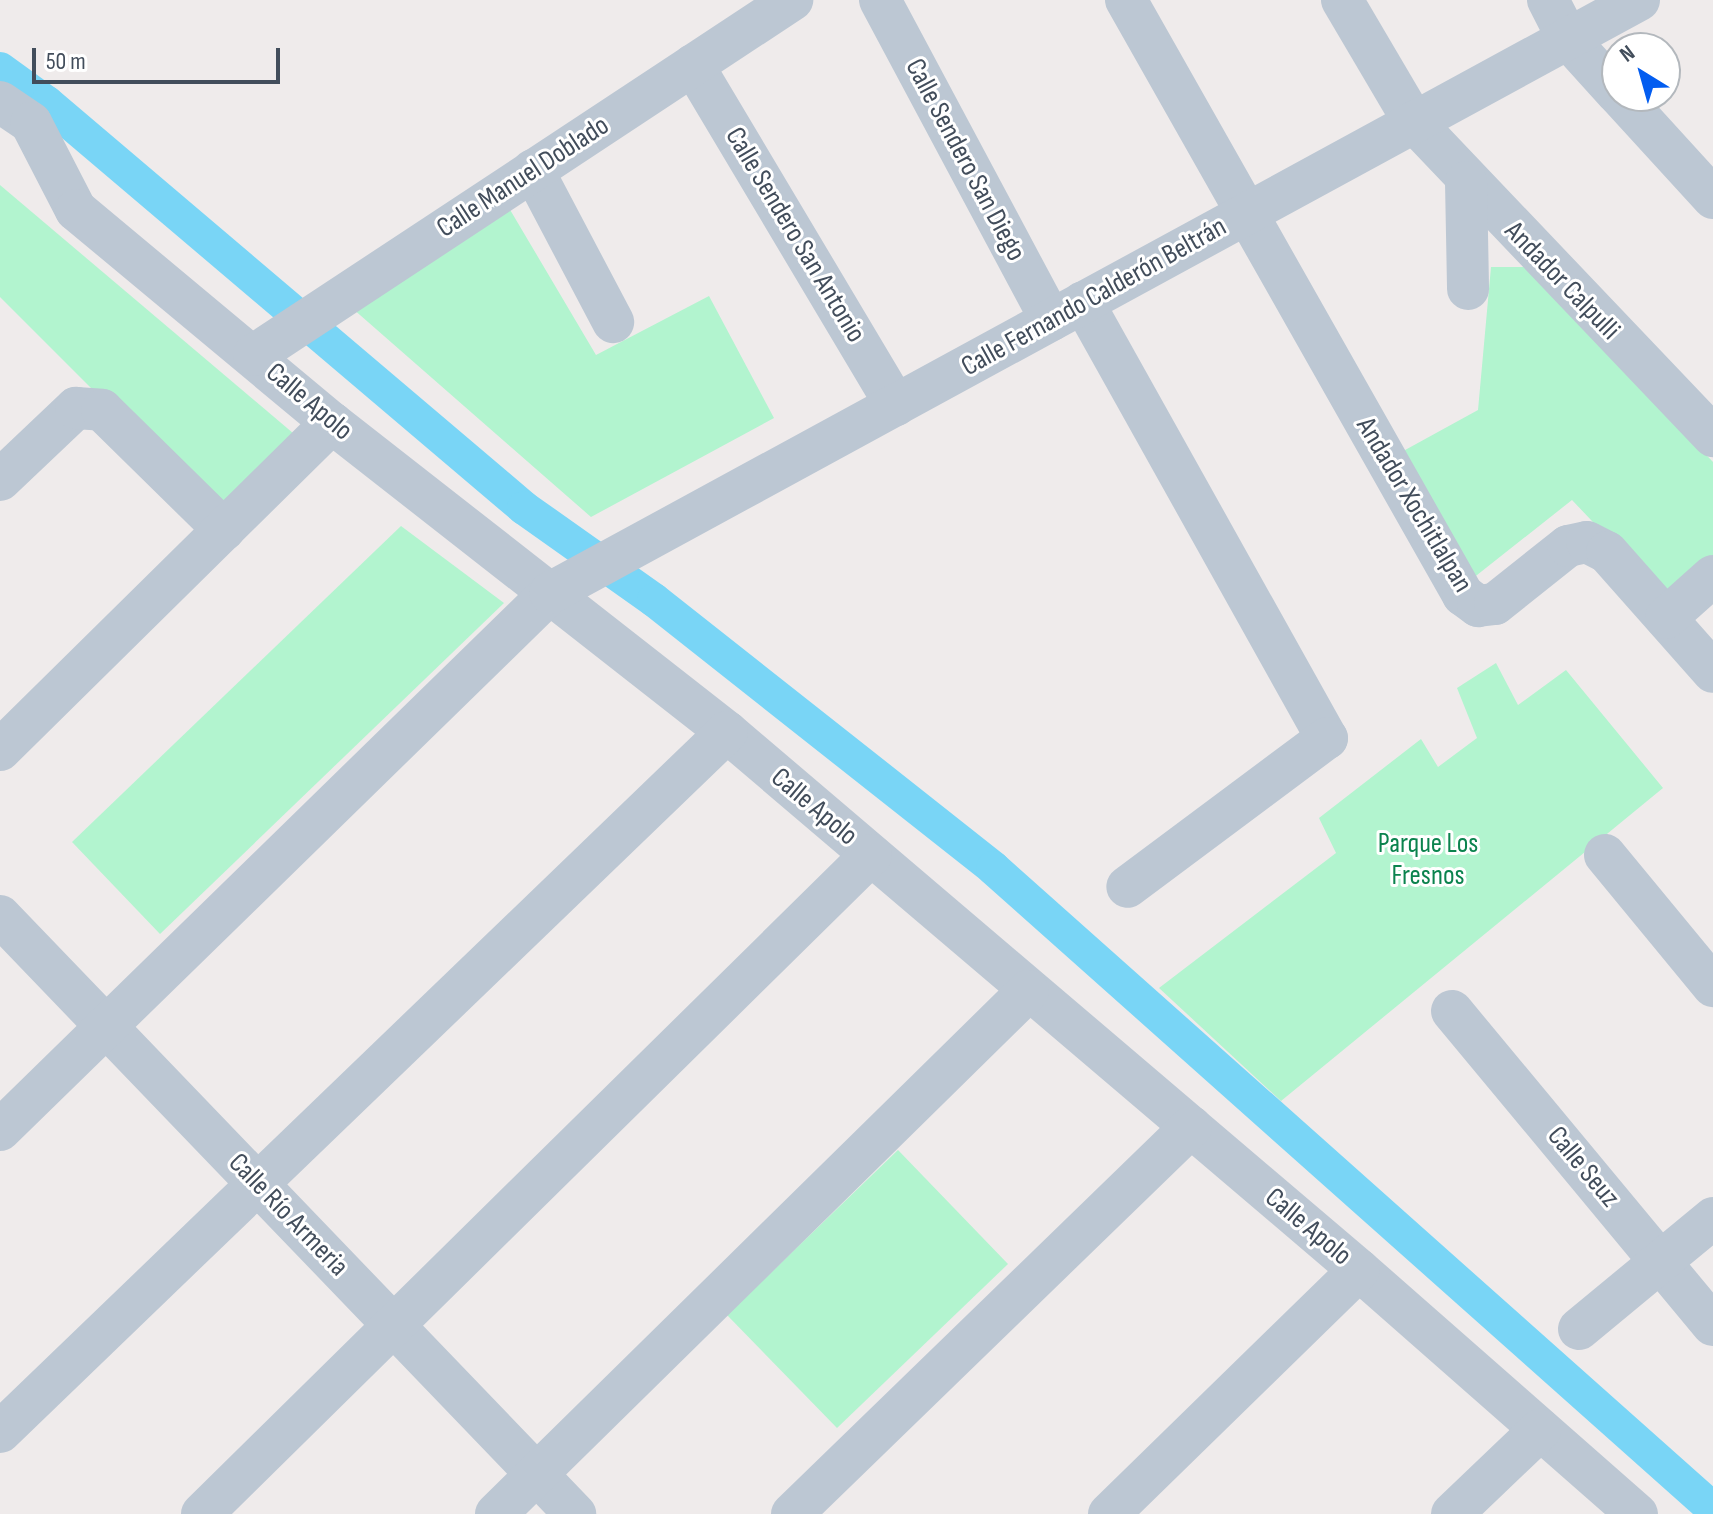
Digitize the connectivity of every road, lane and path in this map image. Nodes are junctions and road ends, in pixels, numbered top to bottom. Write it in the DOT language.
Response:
graph roads {
  1 [pos="792,0"];
  2 [pos="880,0"];
  3 [pos="1126,0"];
  4 [pos="1342,0"];
  5 [pos="1548,0"];
  6 [pos="1639,0"];
  7 [pos="1568,39"];
  8 [pos="693,65"];
  9 [pos="1601,75"];
  10 [pos="0,102"];
  11 [pos="1634,112"];
  12 [pos="1414,122"];
  13 [pos="533,170"];
  14 [pos="1466,182"];
  15 [pos="1713,198"];
  16 [pos="1244,215"];
  17 [pos="1468,289"];
  18 [pos="1067,311"];
  19 [pos="613,322"];
  20 [pos="268,345"];
  21 [pos="896,405"];
  22 [pos="1705,413"];
  23 [pos="332,423"];
  24 [pos="0,480"];
  25 [pos="224,530"];
  26 [pos="1713,576"];
  27 [pos="565,585"];
  28 [pos="1666,618"];
  29 [pos="1713,672"];
  30 [pos="727,732"];
  31 [pos="0,750"];
  32 [pos="871,855"];
  33 [pos="1605,855"];
  34 [pos="1127,887"];
  35 [pos="0,916"];
  36 [pos="1713,986"];
  37 [pos="1028,991"];
  38 [pos="1452,1011"];
  39 [pos="106,1026"];
  40 [pos="1191,1127"];
  41 [pos="0,1130"];
  42 [pos="258,1184"];
  43 [pos="1713,1218"];
  44 [pos="1661,1261"];
  45 [pos="1359,1270"];
  46 [pos="393,1325"];
  47 [pos="1713,1325"];
  48 [pos="1579,1329"];
  49 [pos="1540,1430"];
  50 [pos="0,1432"];
  51 [pos="537,1474"];
  52 [pos="202,1514"];
  53 [pos="496,1514"];
  54 [pos="575,1514"];
  55 [pos="792,1514"];
  56 [pos="1109,1514"];
  57 [pos="1452,1514"];
  58 [pos="1637,1514"];
  1 -- 8 [label="street, Calle Manuel Doblado"];
  2 -- 18 [label="street, Calle Sendero San Diego"];
  3 -- 16 [label="street, Andador Xochitlalpan"];
  4 -- 12 [label="street, Andador Calpulli"];
  5 -- 7 [label="street"];
  6 -- 7 [label="street, Calle Fernando Calderón Beltrán"];
  7 -- 9 [label="street"];
  7 -- 12 [label="street, Calle Fernando Calderón Beltrán"];
  8 -- 13 [label="street, Calle Manuel Doblado"];
  8 -- 21 [label="street, Calle Sendero San Antonio"];
  10 -- 20 [label="street, Calle Apolo"];
  11 -- 15 [label="street"];
  12 -- 14 [label="street, Andador Calpulli"];
  12 -- 16 [label="street, Calle Fernando Calderón Beltrán"];
  13 -- 19 [label="street"];
  13 -- 20 [label="street, Calle Manuel Doblado"];
  14 -- 17 [label="street"];
  14 -- 22 [label="street, Andador Calpulli"];
  16 -- 18 [label="street, Calle Fernando Calderón Beltrán"];
  16 -- 28 [label="street, Andador Xochitlalpan"];
  18 -- 21 [label="street, Calle Fernando Calderón Beltrán"];
  18 -- 34 [label="street, Calle Sendero San Diego"];
  20 -- 23 [label="street, Calle Apolo"];
  21 -- 27 [label="street, Calle Fernando Calderón Beltrán"];
  23 -- 25 [label="street"];
  23 -- 27 [label="street, Calle Apolo"];
  24 -- 25 [label="street"];
  25 -- 31 [label="street"];
  26 -- 28 [label="street"];
  27 -- 30 [label="street, Calle Apolo"];
  27 -- 39 [label="street, Calle Fernando Calderón Beltrán"];
  28 -- 29 [label="street, Andador Xochitlalpan"];
  30 -- 32 [label="street, Calle Apolo"];
  30 -- 42 [label="street"];
  32 -- 37 [label="street, Calle Apolo"];
  32 -- 46 [label="street"];
  33 -- 36 [label="street"];
  35 -- 39 [label="street, Calle Río Armeria"];
  37 -- 40 [label="street, Calle Apolo"];
  37 -- 51 [label="street"];
  38 -- 44 [label="street, Calle Seuz"];
  39 -- 41 [label="street, Calle Fernando Calderón Beltrán"];
  39 -- 42 [label="street, Calle Río Armeria"];
  40 -- 45 [label="street, Calle Apolo"];
  40 -- 55 [label="street"];
  42 -- 46 [label="street, Calle Río Armeria"];
  42 -- 50 [label="street"];
  43 -- 44 [label="street"];
  44 -- 47 [label="street, Calle Seuz"];
  44 -- 48 [label="street"];
  45 -- 49 [label="street, Calle Apolo"];
  45 -- 56 [label="street"];
  46 -- 51 [label="street, Calle Río Armeria"];
  46 -- 52 [label="street"];
  49 -- 57 [label="street"];
  49 -- 58 [label="street, Calle Apolo"];
  51 -- 53 [label="street"];
  51 -- 54 [label="street, Calle Río Armeria"];
}
